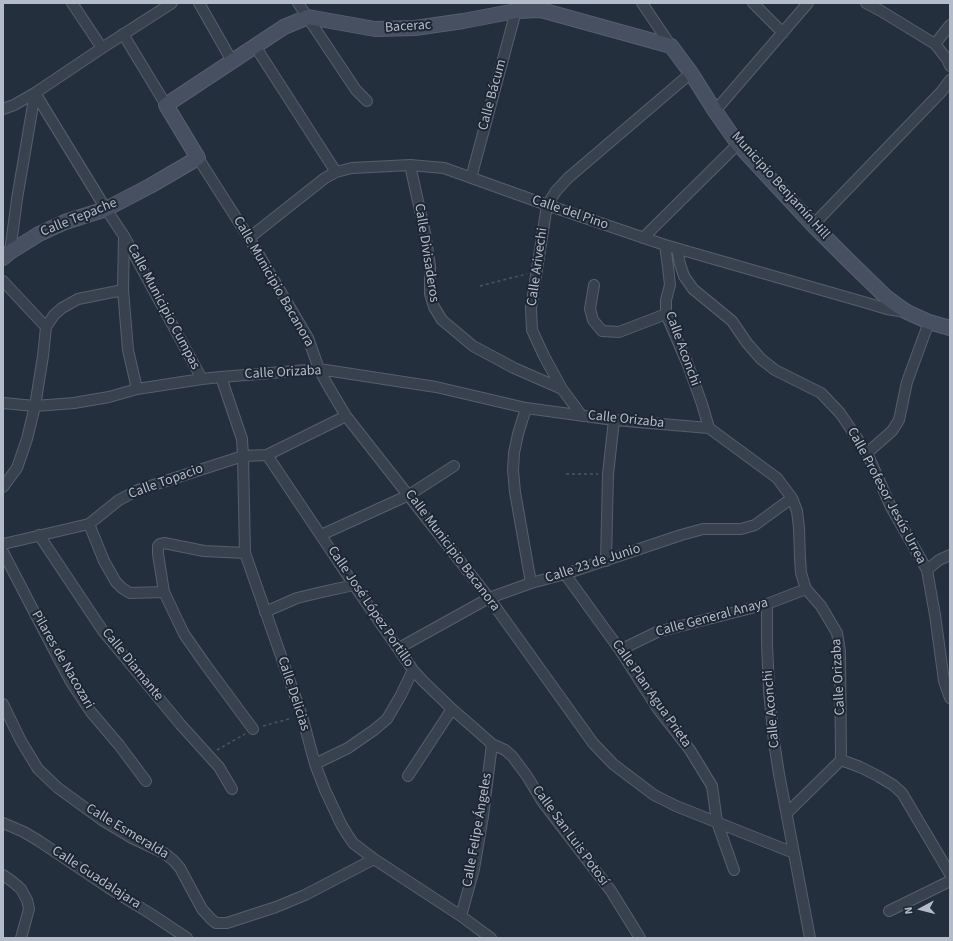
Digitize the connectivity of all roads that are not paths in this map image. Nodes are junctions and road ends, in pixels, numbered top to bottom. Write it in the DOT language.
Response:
graph roads {
  1 [pos="72,3"];
  2 [pos="172,3"];
  3 [pos="199,3"];
  4 [pos="298,3"];
  5 [pos="642,3"];
  6 [pos="753,3"];
  7 [pos="808,3"];
  8 [pos="866,3"];
  9 [pos="516,11"];
  10 [pos="308,17"];
  11 [pos="950,25"];
  12 [pos="783,33"];
  13 [pos="123,34"];
  14 [pos="935,44"];
  15 [pos="255,46"];
  16 [pos="671,46"];
  17 [pos="102,48"];
  18 [pos="232,61"];
  19 [pos="950,66"];
  20 [pos="691,73"];
  21 [pos="950,80"];
  22 [pos="35,93"];
  23 [pos="367,101"];
  24 [pos="166,105"];
  25 [pos="3,109"];
  26 [pos="715,111"];
  27 [pos="738,144"];
  28 [pos="198,158"];
  29 [pos="410,165"];
  30 [pos="336,172"];
  31 [pos="471,178"];
  32 [pos="547,205"];
  33 [pos="106,209"];
  34 [pos="813,225"];
  35 [pos="124,236"];
  36 [pos="249,238"];
  37 [pos="643,238"];
  38 [pos="665,245"];
  39 [pos="677,248"];
  40 [pos="7,255"];
  41 [pos="3,281"];
  42 [pos="594,285"];
  43 [pos="123,290"];
  44 [pos="886,297"];
  45 [pos="907,312"];
  46 [pos="666,314"];
  47 [pos="929,322"];
  48 [pos="46,327"];
  49 [pos="950,328"];
  50 [pos="319,369"];
  51 [pos="221,376"];
  52 [pos="202,379"];
  53 [pos="137,389"];
  54 [pos="562,389"];
  55 [pos="3,403"];
  56 [pos="35,406"];
  57 [pos="526,408"];
  58 [pos="346,416"];
  59 [pos="582,416"];
  60 [pos="614,420"];
  61 [pos="709,428"];
  62 [pos="867,453"];
  63 [pos="267,455"];
  64 [pos="243,456"];
  65 [pos="454,466"];
  66 [pos="3,487"];
  67 [pos="409,495"];
  68 [pos="792,498"];
  69 [pos="88,524"];
  70 [pos="39,535"];
  71 [pos="321,535"];
  72 [pos="3,544"];
  73 [pos="3,552"];
  74 [pos="245,553"];
  75 [pos="950,555"];
  76 [pos="606,561"];
  77 [pos="926,570"];
  78 [pos="565,574"];
  79 [pos="531,583"];
  80 [pos="354,585"];
  81 [pos="806,589"];
  82 [pos="164,592"];
  83 [pos="489,598"];
  84 [pos="767,604"];
  85 [pos="265,612"];
  86 [pos="399,648"];
  87 [pos="620,650"];
  88 [pos="414,670"];
  89 [pos="950,698"];
  90 [pos="3,704"];
  91 [pos="452,709"];
  92 [pos="253,728"];
  93 [pos="492,744"];
  94 [pos="841,760"];
  95 [pos="315,764"];
  96 [pos="408,776"];
  97 [pos="146,782"];
  98 [pos="232,789"];
  99 [pos="787,813"];
  100 [pos="717,822"];
  101 [pos="3,823"];
  102 [pos="794,853"];
  103 [pos="374,859"];
  104 [pos="734,870"];
  105 [pos="950,874"];
  106 [pos="3,875"];
  107 [pos="950,881"];
  108 [pos="889,911"];
  109 [pos="461,916"];
  110 [pos="21,938"];
  111 [pos="186,938"];
  112 [pos="491,938"];
  113 [pos="640,938"];
  114 [pos="810,938"];
  1 -- 17 [label="street"];
  2 -- 13 [label="street"];
  3 -- 18 [label="street"];
  4 -- 10 [label="street"];
  5 -- 16 [label="street"];
  6 -- 12 [label="street"];
  7 -- 12 [label="street"];
  8 -- 14 [label="street"];
  9 -- 10 [label="street, Bacerac"];
  9 -- 16 [label="street, Bacerac"];
  9 -- 31 [label="street, Calle Bácum"];
  10 -- 15 [label="street"];
  10 -- 23 [label="street"];
  11 -- 14 [label="street"];
  12 -- 26 [label="street"];
  13 -- 17 [label="street"];
  13 -- 24 [label="street"];
  14 -- 19 [label="street"];
  15 -- 18 [label="street"];
  15 -- 30 [label="street"];
  16 -- 20 [label="street, Municipio Benjamín Hill"];
  17 -- 22 [label="street"];
  18 -- 24 [label="street"];
  20 -- 26 [label="street, Municipio Benjamín Hill"];
  20 -- 32 [label="street, Calle Arivechi"];
  21 -- 34 [label="street"];
  22 -- 25 [label="street"];
  22 -- 33 [label="street, Calle Municipio Cumpas"];
  22 -- 40 [label="street"];
  24 -- 28 [label="street"];
  26 -- 27 [label="street, Municipio Benjamín Hill"];
  27 -- 34 [label="street, Municipio Benjamín Hill"];
  27 -- 37 [label="street"];
  28 -- 33 [label="street, Calle Tepache"];
  28 -- 36 [label="street, Calle Municipio Bacanora"];
  29 -- 30 [label="street, Calle del Pino"];
  29 -- 31 [label="street, Calle del Pino"];
  29 -- 54 [label="street, Calle Divisaderos"];
  30 -- 36 [label="street, Calle del Pino"];
  31 -- 32 [label="street, Calle del Pino"];
  32 -- 37 [label="street, Calle del Pino"];
  32 -- 54 [label="street, Calle Arivechi"];
  33 -- 35 [label="street, Calle Municipio Cumpas"];
  33 -- 40 [label="street, Calle Tepache"];
  34 -- 44 [label="street, Municipio Benjamín Hill"];
  35 -- 43 [label="street, Calle Municipio Cumpas"];
  35 -- 52 [label="street, Calle Municipio Cumpas"];
  36 -- 50 [label="street, Calle Municipio Bacanora"];
  37 -- 38 [label="street, Calle del Pino"];
  38 -- 39 [label="street, Calle del Pino"];
  38 -- 46 [label="street, Calle Aconchi"];
  39 -- 45 [label="street, Calle del Pino"];
  39 -- 62 [label="street, Calle Profesor Jesús Urrea"];
  41 -- 48 [label="street"];
  42 -- 46 [label="street"];
  43 -- 48 [label="street"];
  43 -- 53 [label="street, Calle Municipio Cumpas"];
  44 -- 45 [label="street, Calle del Pino"];
  45 -- 47 [label="street, Calle del Pino"];
  46 -- 61 [label="street, Calle Aconchi"];
  47 -- 49 [label="street, Calle del Pino"];
  47 -- 62 [label="street"];
  48 -- 56 [label="street"];
  50 -- 51 [label="street, Calle Orizaba"];
  50 -- 57 [label="street, Calle Orizaba"];
  50 -- 58 [label="street, Calle Municipio Bacanora"];
  51 -- 52 [label="street, Calle Orizaba"];
  51 -- 64 [label="street, Calle Delicias"];
  52 -- 53 [label="street, Calle Orizaba"];
  53 -- 56 [label="street, Calle Orizaba"];
  54 -- 59 [label="street, Calle Arivechi"];
  55 -- 56 [label="street, Calle Orizaba"];
  56 -- 66 [label="street"];
  57 -- 59 [label="street, Calle Orizaba"];
  57 -- 79 [label="street"];
  58 -- 63 [label="street"];
  58 -- 67 [label="street, Calle Municipio Bacanora"];
  59 -- 60 [label="street, Calle Orizaba"];
  60 -- 61 [label="street, Calle Orizaba"];
  60 -- 76 [label="street"];
  61 -- 68 [label="street, Calle Orizaba"];
  62 -- 77 [label="street, Calle Profesor Jesús Urrea"];
  63 -- 64 [label="street, Calle Topacio"];
  63 -- 71 [label="street, Calle José López Portillo"];
  64 -- 69 [label="street, Calle Topacio"];
  64 -- 74 [label="street, Calle Delicias"];
  65 -- 67 [label="street"];
  67 -- 71 [label="street"];
  67 -- 83 [label="street, Calle Municipio Bacanora"];
  68 -- 76 [label="street, Calle 23 de Junio"];
  68 -- 81 [label="street, Calle Orizaba"];
  69 -- 70 [label="street, Calle Topacio"];
  69 -- 82 [label="street"];
  70 -- 72 [label="street, Calle Topacio"];
  70 -- 98 [label="street, Calle Diamante"];
  71 -- 80 [label="street, Calle José López Portillo"];
  73 -- 97 [label="street, Pilares de Nacozari"];
  74 -- 82 [label="street"];
  74 -- 85 [label="street, Calle Delicias"];
  75 -- 77 [label="street"];
  76 -- 78 [label="street, Calle 23 de Junio"];
  77 -- 89 [label="street, Calle Profesor Jesús Urrea"];
  78 -- 79 [label="street, Calle 23 de Junio"];
  78 -- 87 [label="street, Calle Plan Agua Prieta"];
  79 -- 83 [label="street, Calle 23 de Junio"];
  80 -- 85 [label="street"];
  80 -- 86 [label="street, Calle José López Portillo"];
  81 -- 84 [label="street, Calle General Anaya"];
  81 -- 94 [label="street, Calle Orizaba"];
  82 -- 92 [label="street"];
  83 -- 86 [label="street, Calle 23 de Junio"];
  83 -- 100 [label="street, Calle Municipio Bacanora"];
  84 -- 87 [label="street, Calle General Anaya"];
  84 -- 99 [label="street, Calle Aconchi"];
  85 -- 95 [label="street, Calle Delicias"];
  86 -- 88 [label="street, Calle José López Portillo"];
  87 -- 100 [label="street, Calle Plan Agua Prieta"];
  88 -- 91 [label="street, Calle José López Portillo"];
  88 -- 95 [label="street"];
  90 -- 103 [label="street, Calle Esmeralda"];
  91 -- 93 [label="street, Calle José López Portillo"];
  91 -- 96 [label="street"];
  93 -- 109 [label="street, Calle Felipe Ángeles"];
  93 -- 113 [label="street, Calle San Luis Potosí"];
  94 -- 99 [label="street"];
  94 -- 105 [label="street"];
  95 -- 103 [label="street, Calle Delicias"];
  99 -- 102 [label="street"];
  100 -- 102 [label="street, Calle Municipio Bacanora"];
  100 -- 104 [label="street, Calle Plan Agua Prieta"];
  101 -- 111 [label="street, Calle Guadalajara"];
  102 -- 114 [label="street"];
  103 -- 109 [label="street, Calle Delicias"];
  106 -- 110 [label="street"];
  107 -- 108 [label="street"];
  109 -- 112 [label="street, Calle Delicias"];
}
